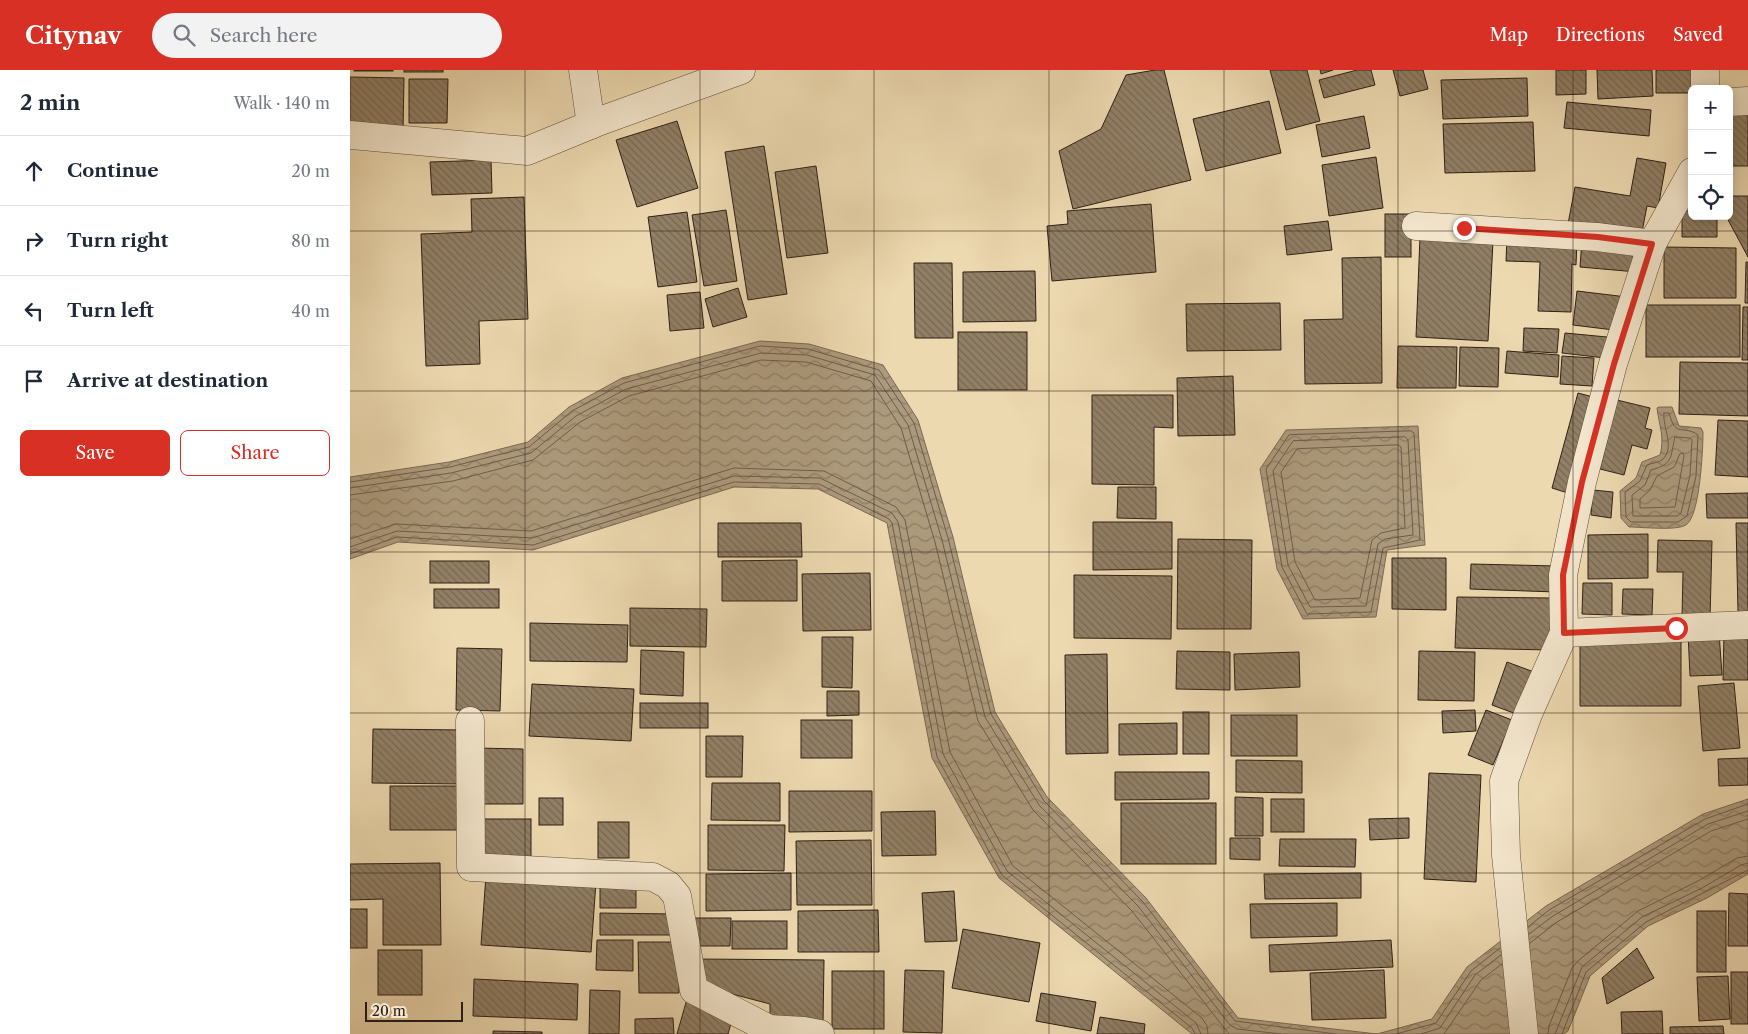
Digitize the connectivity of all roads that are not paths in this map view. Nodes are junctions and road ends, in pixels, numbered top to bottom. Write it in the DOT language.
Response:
graph roads {
  1 [pos="583,70"];
  2 [pos="741,70"];
  3 [pos="1705,70"];
  4 [pos="1705,85"];
  5 [pos="1748,101"];
  6 [pos="1733,102"];
  7 [pos="591,125"];
  8 [pos="350,135"];
  9 [pos="1690,175"];
  10 [pos="1416,226"];
  11 [pos="1652,244"];
  12 [pos="1748,625"];
  13 [pos="1564,633"];
  14 [pos="470,721"];
  15 [pos="769,1032"];
  16 [pos="820,1034"];
  17 [pos="1524,1034"];
  1 -- 7 [label="street"];
  2 -- 7 [label="street"];
  3 -- 4 [label="street"];
  5 -- 6 [label="street"];
  7 -- 8 [label="street"];
  9 -- 11 [label="street"];
  10 -- 11 [label="street"];
  11 -- 13 [label="street"];
  12 -- 13 [label="street"];
  13 -- 17 [label="street"];
  14 -- 15 [label="street"];
  15 -- 16 [label="street"];
}
